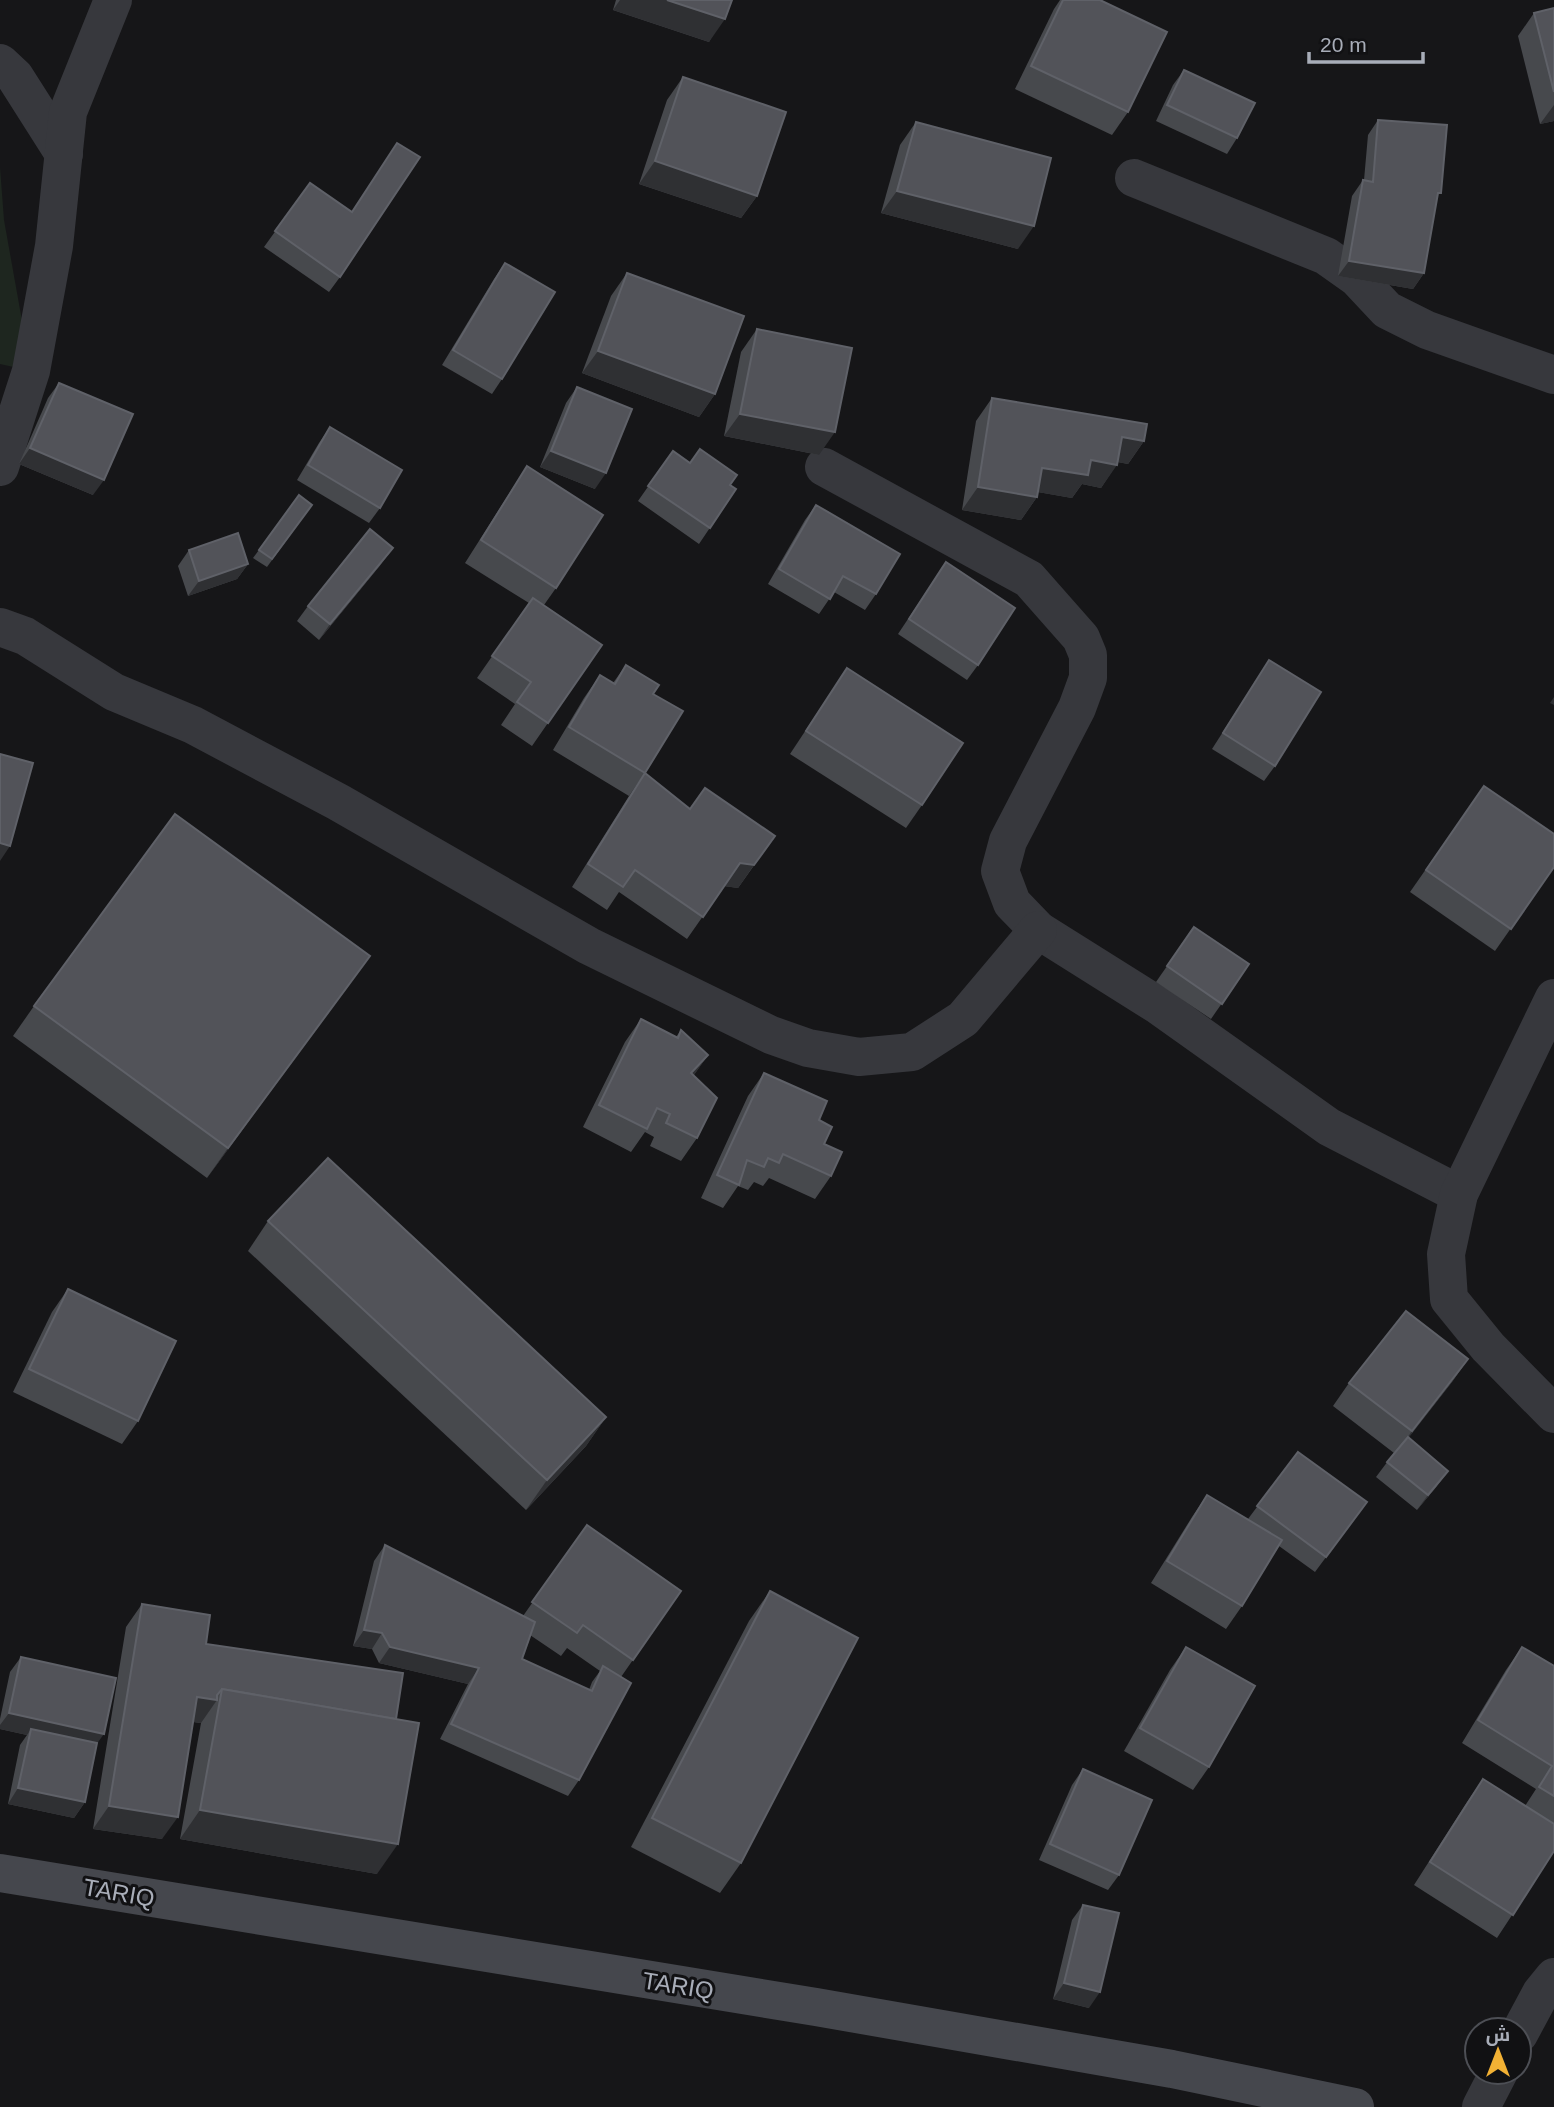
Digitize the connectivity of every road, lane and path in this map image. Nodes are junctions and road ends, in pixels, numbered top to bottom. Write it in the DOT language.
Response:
graph roads {
  1 [pos="113,0"];
  2 [pos="0,63"];
  3 [pos="64,154"];
  4 [pos="1135,178"];
  5 [pos="1554,375"];
  6 [pos="0,467"];
  7 [pos="824,467"];
  8 [pos="0,627"];
  9 [pos="1038,930"];
  10 [pos="1554,998"];
  11 [pos="1459,1194"];
  12 [pos="1554,1414"];
  13 [pos="1,1870"];
  14 [pos="1554,1977"];
  15 [pos="1529,2016"];
  16 [pos="1492,2086"];
  17 [pos="1355,2107"];
  18 [pos="1481,2107"];
  1 -- 3 [label="street"];
  2 -- 3 [label="street"];
  3 -- 6 [label="street"];
  4 -- 5 [label="street"];
  7 -- 9 [label="street"];
  8 -- 9 [label="street"];
  9 -- 11 [label="street"];
  10 -- 11 [label="street"];
  11 -- 12 [label="street"];
  13 -- 17 [label="main road, TARIQ"];
  14 -- 15 [label="street"];
  16 -- 18 [label="street"];
}
